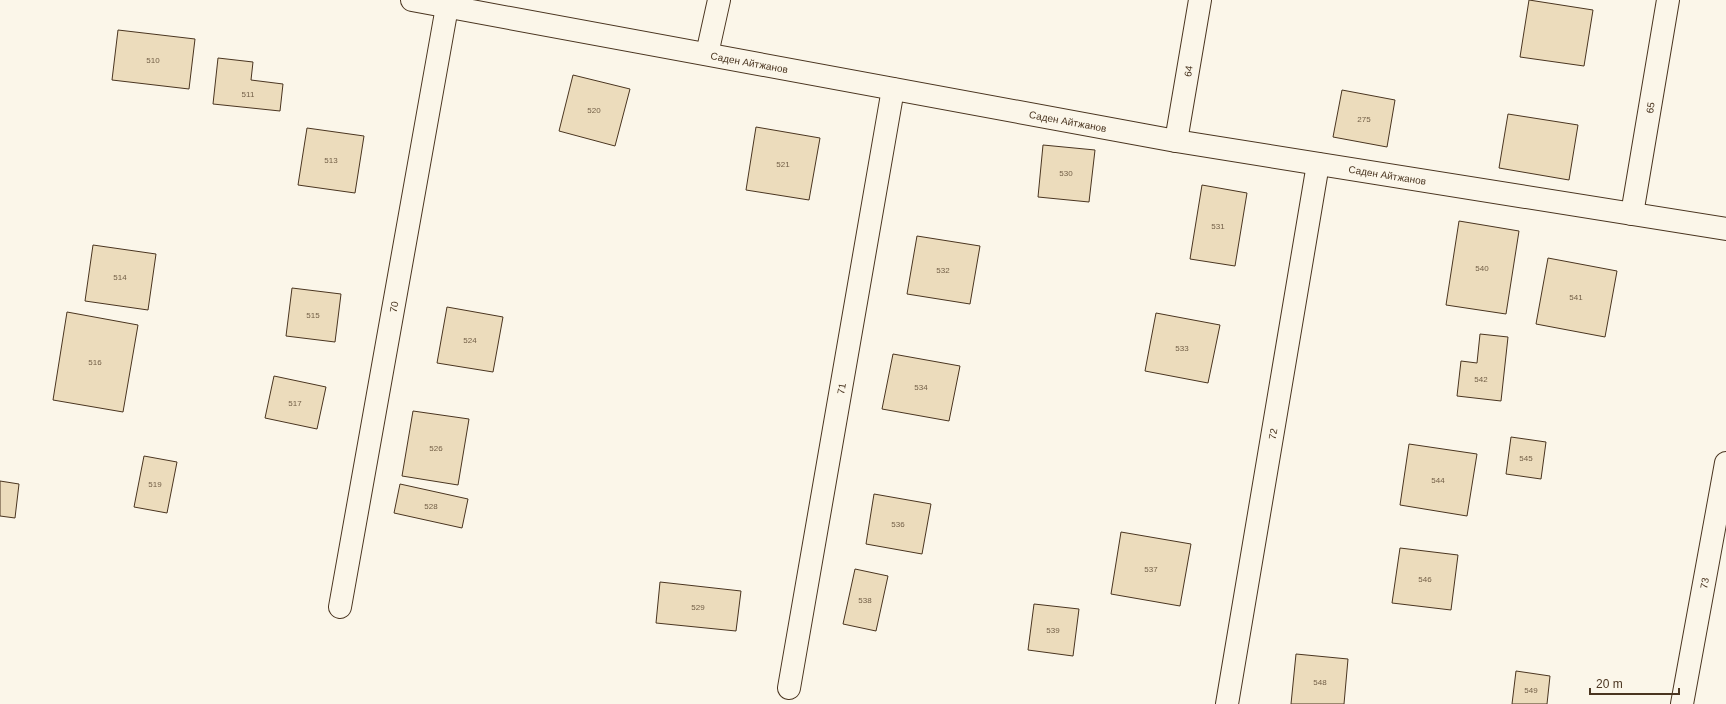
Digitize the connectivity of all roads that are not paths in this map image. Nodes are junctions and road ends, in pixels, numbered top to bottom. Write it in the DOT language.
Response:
graph roads {
  1 [pos="412,0"];
  2 [pos="720,0"];
  3 [pos="1200,0"];
  4 [pos="1668,0"];
  5 [pos="447,7"];
  6 [pos="707,54"];
  7 [pos="893,89"];
  8 [pos="1176,141"];
  9 [pos="1318,164"];
  10 [pos="1632,214"];
  11 [pos="1726,229"];
  12 [pos="1726,463"];
  13 [pos="340,607"];
  14 [pos="789,688"];
  15 [pos="1227,704"];
  16 [pos="1682,704"];
  1 -- 5 [label="street, Саден Айтжанов"];
  2 -- 6 [label="street"];
  3 -- 8 [label="street, 64"];
  4 -- 10 [label="street, 65"];
  5 -- 6 [label="street, Саден Айтжанов"];
  5 -- 13 [label="street, 70"];
  6 -- 7 [label="street, Саден Айтжанов"];
  7 -- 8 [label="street, Саден Айтжанов"];
  7 -- 14 [label="street, 71"];
  8 -- 9 [label="street, Саден Айтжанов"];
  9 -- 10 [label="street, Саден Айтжанов"];
  9 -- 15 [label="street, 72"];
  10 -- 11 [label="street, Саден Айтжанов"];
  12 -- 16 [label="street, 73"];
}
